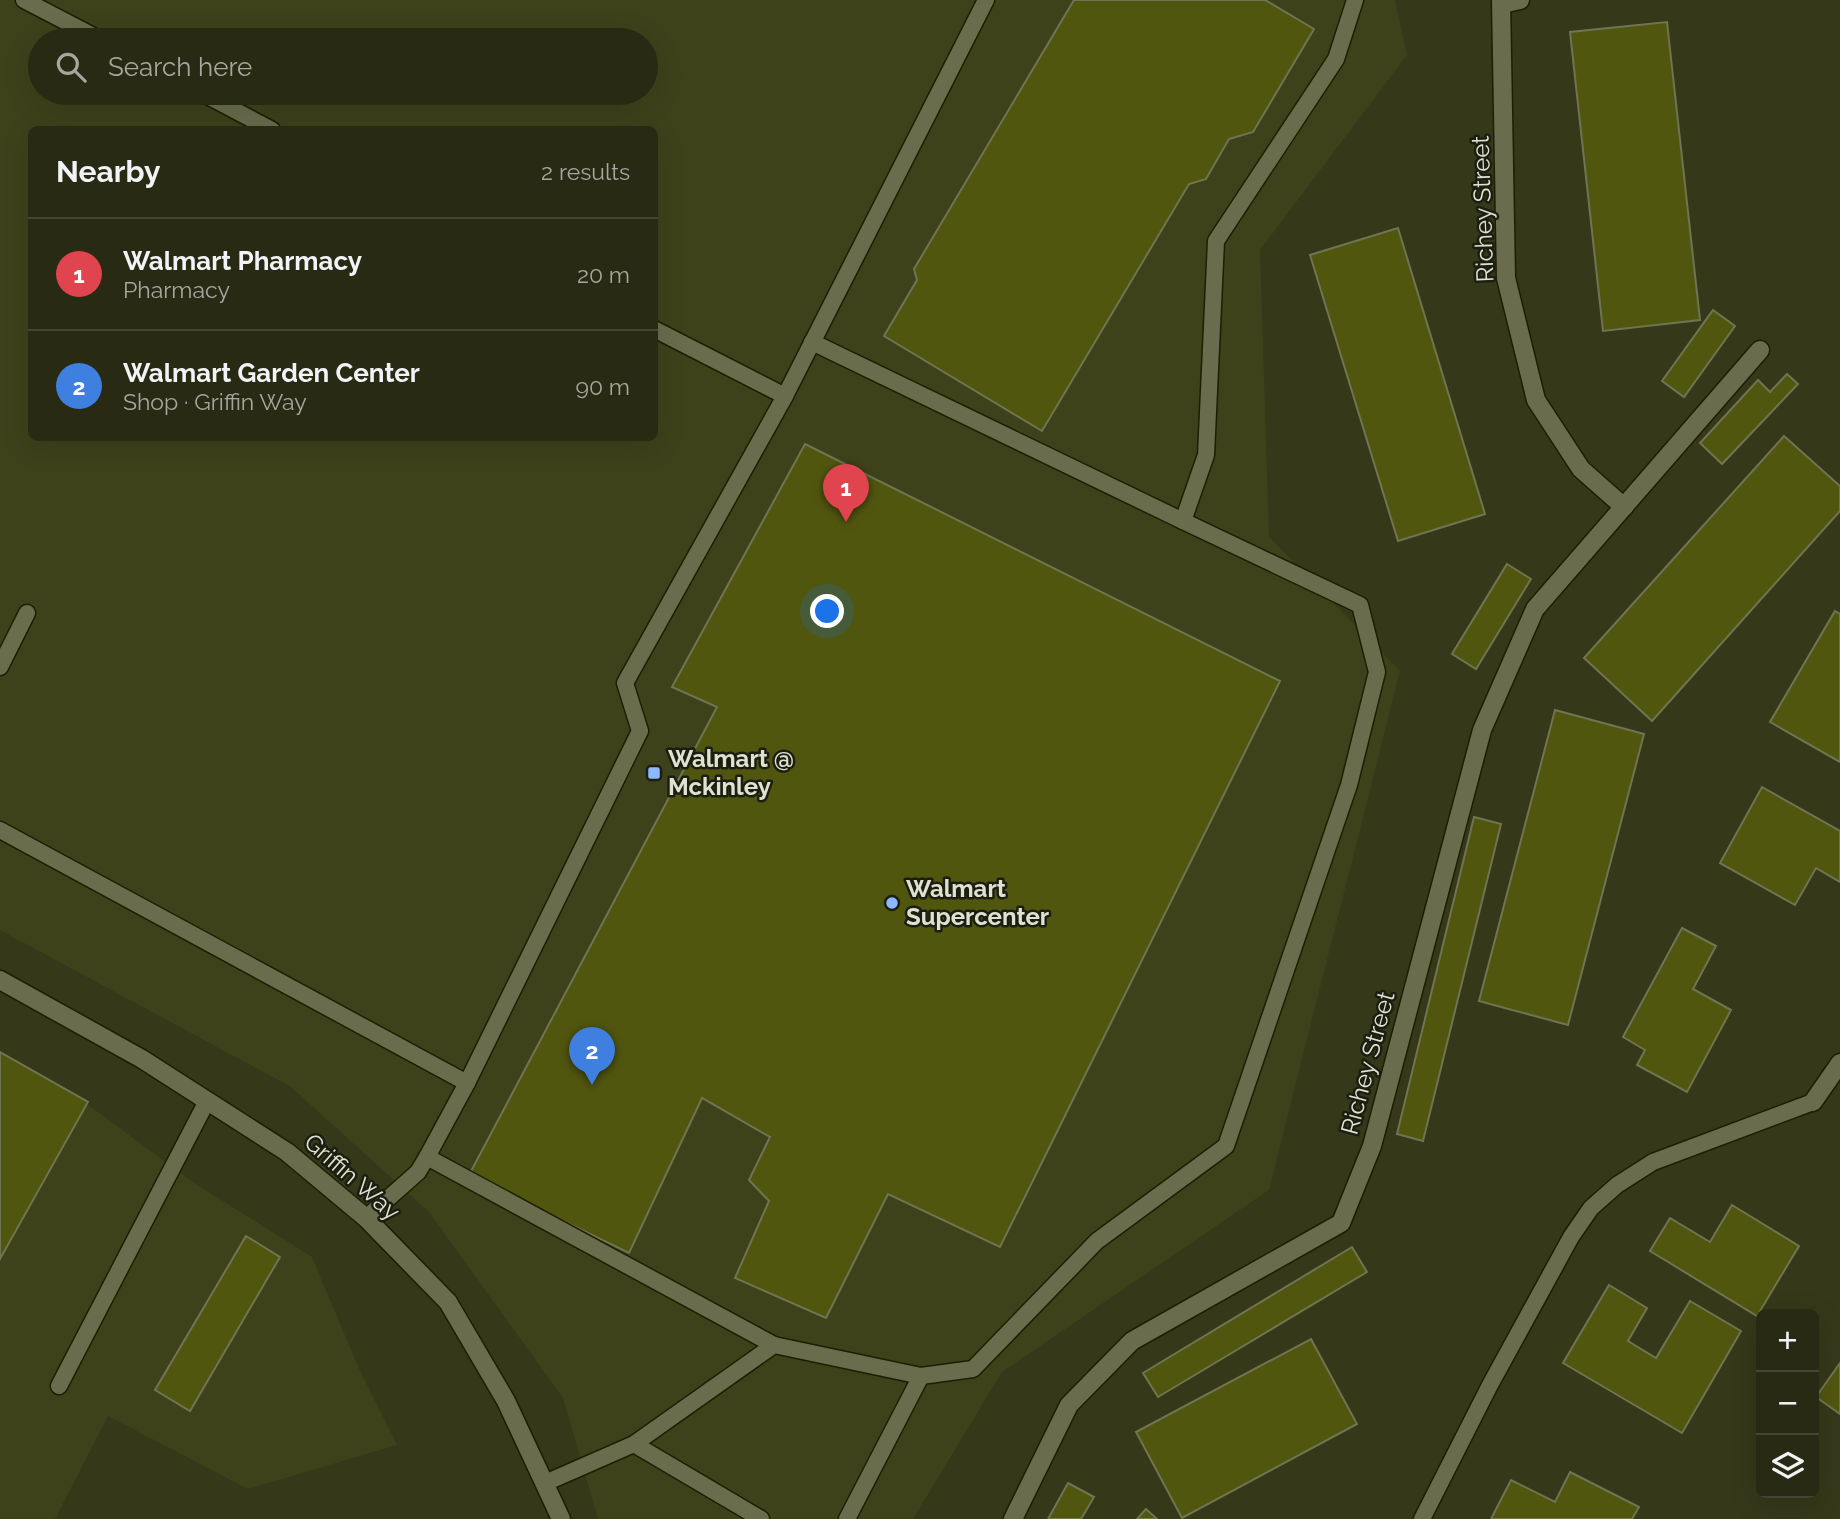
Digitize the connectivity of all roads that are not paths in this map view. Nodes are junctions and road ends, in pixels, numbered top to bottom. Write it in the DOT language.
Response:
graph roads {
  1 [pos="24,0"];
  2 [pos="986,0"];
  3 [pos="1355,0"];
  4 [pos="1508,1"];
  5 [pos="78,28"];
  6 [pos="225,105"];
  7 [pos="264,126"];
  8 [pos="658,330"];
  9 [pos="811,342"];
  10 [pos="1760,350"];
  11 [pos="785,396"];
  12 [pos="1624,507"];
  13 [pos="1183,521"];
  14 [pos="27,613"];
  15 [pos="0,667"];
  16 [pos="0,830"];
  17 [pos="0,980"];
  18 [pos="1840,1063"];
  19 [pos="467,1083"];
  20 [pos="207,1101"];
  21 [pos="1813,1102"];
  22 [pos="427,1157"];
  23 [pos="366,1218"];
  24 [pos="774,1345"];
  25 [pos="921,1376"];
  26 [pos="59,1386"];
  27 [pos="634,1444"];
  28 [pos="545,1483"];
  29 [pos="561,1519"];
  30 [pos="761,1519"];
  31 [pos="846,1519"];
  32 [pos="1013,1519"];
  33 [pos="1422,1519"];
  1 -- 5 [label="lane"];
  2 -- 9 [label="lane"];
  3 -- 13 [label="lane"];
  4 -- 12 [label="street, Richey Street"];
  6 -- 7 [label="lane"];
  8 -- 11 [label="lane"];
  9 -- 11 [label="lane"];
  9 -- 13 [label="lane"];
  10 -- 12 [label="street, Richey Street"];
  11 -- 19 [label="lane"];
  12 -- 32 [label="street, Richey Street"];
  13 -- 25 [label="lane"];
  14 -- 15 [label="lane"];
  16 -- 19 [label="lane"];
  17 -- 20 [label="street, Griffin Way"];
  18 -- 21 [label="street"];
  19 -- 22 [label="lane"];
  20 -- 23 [label="street, Griffin Way"];
  20 -- 26 [label="lane"];
  21 -- 33 [label="lane"];
  22 -- 23 [label="lane"];
  22 -- 24 [label="lane"];
  23 -- 28 [label="street, Griffin Way"];
  24 -- 25 [label="lane"];
  24 -- 27 [label="lane"];
  25 -- 31 [label="lane"];
  27 -- 28 [label="lane"];
  27 -- 30 [label="lane"];
  28 -- 29 [label="street, Griffin Way"];
}
